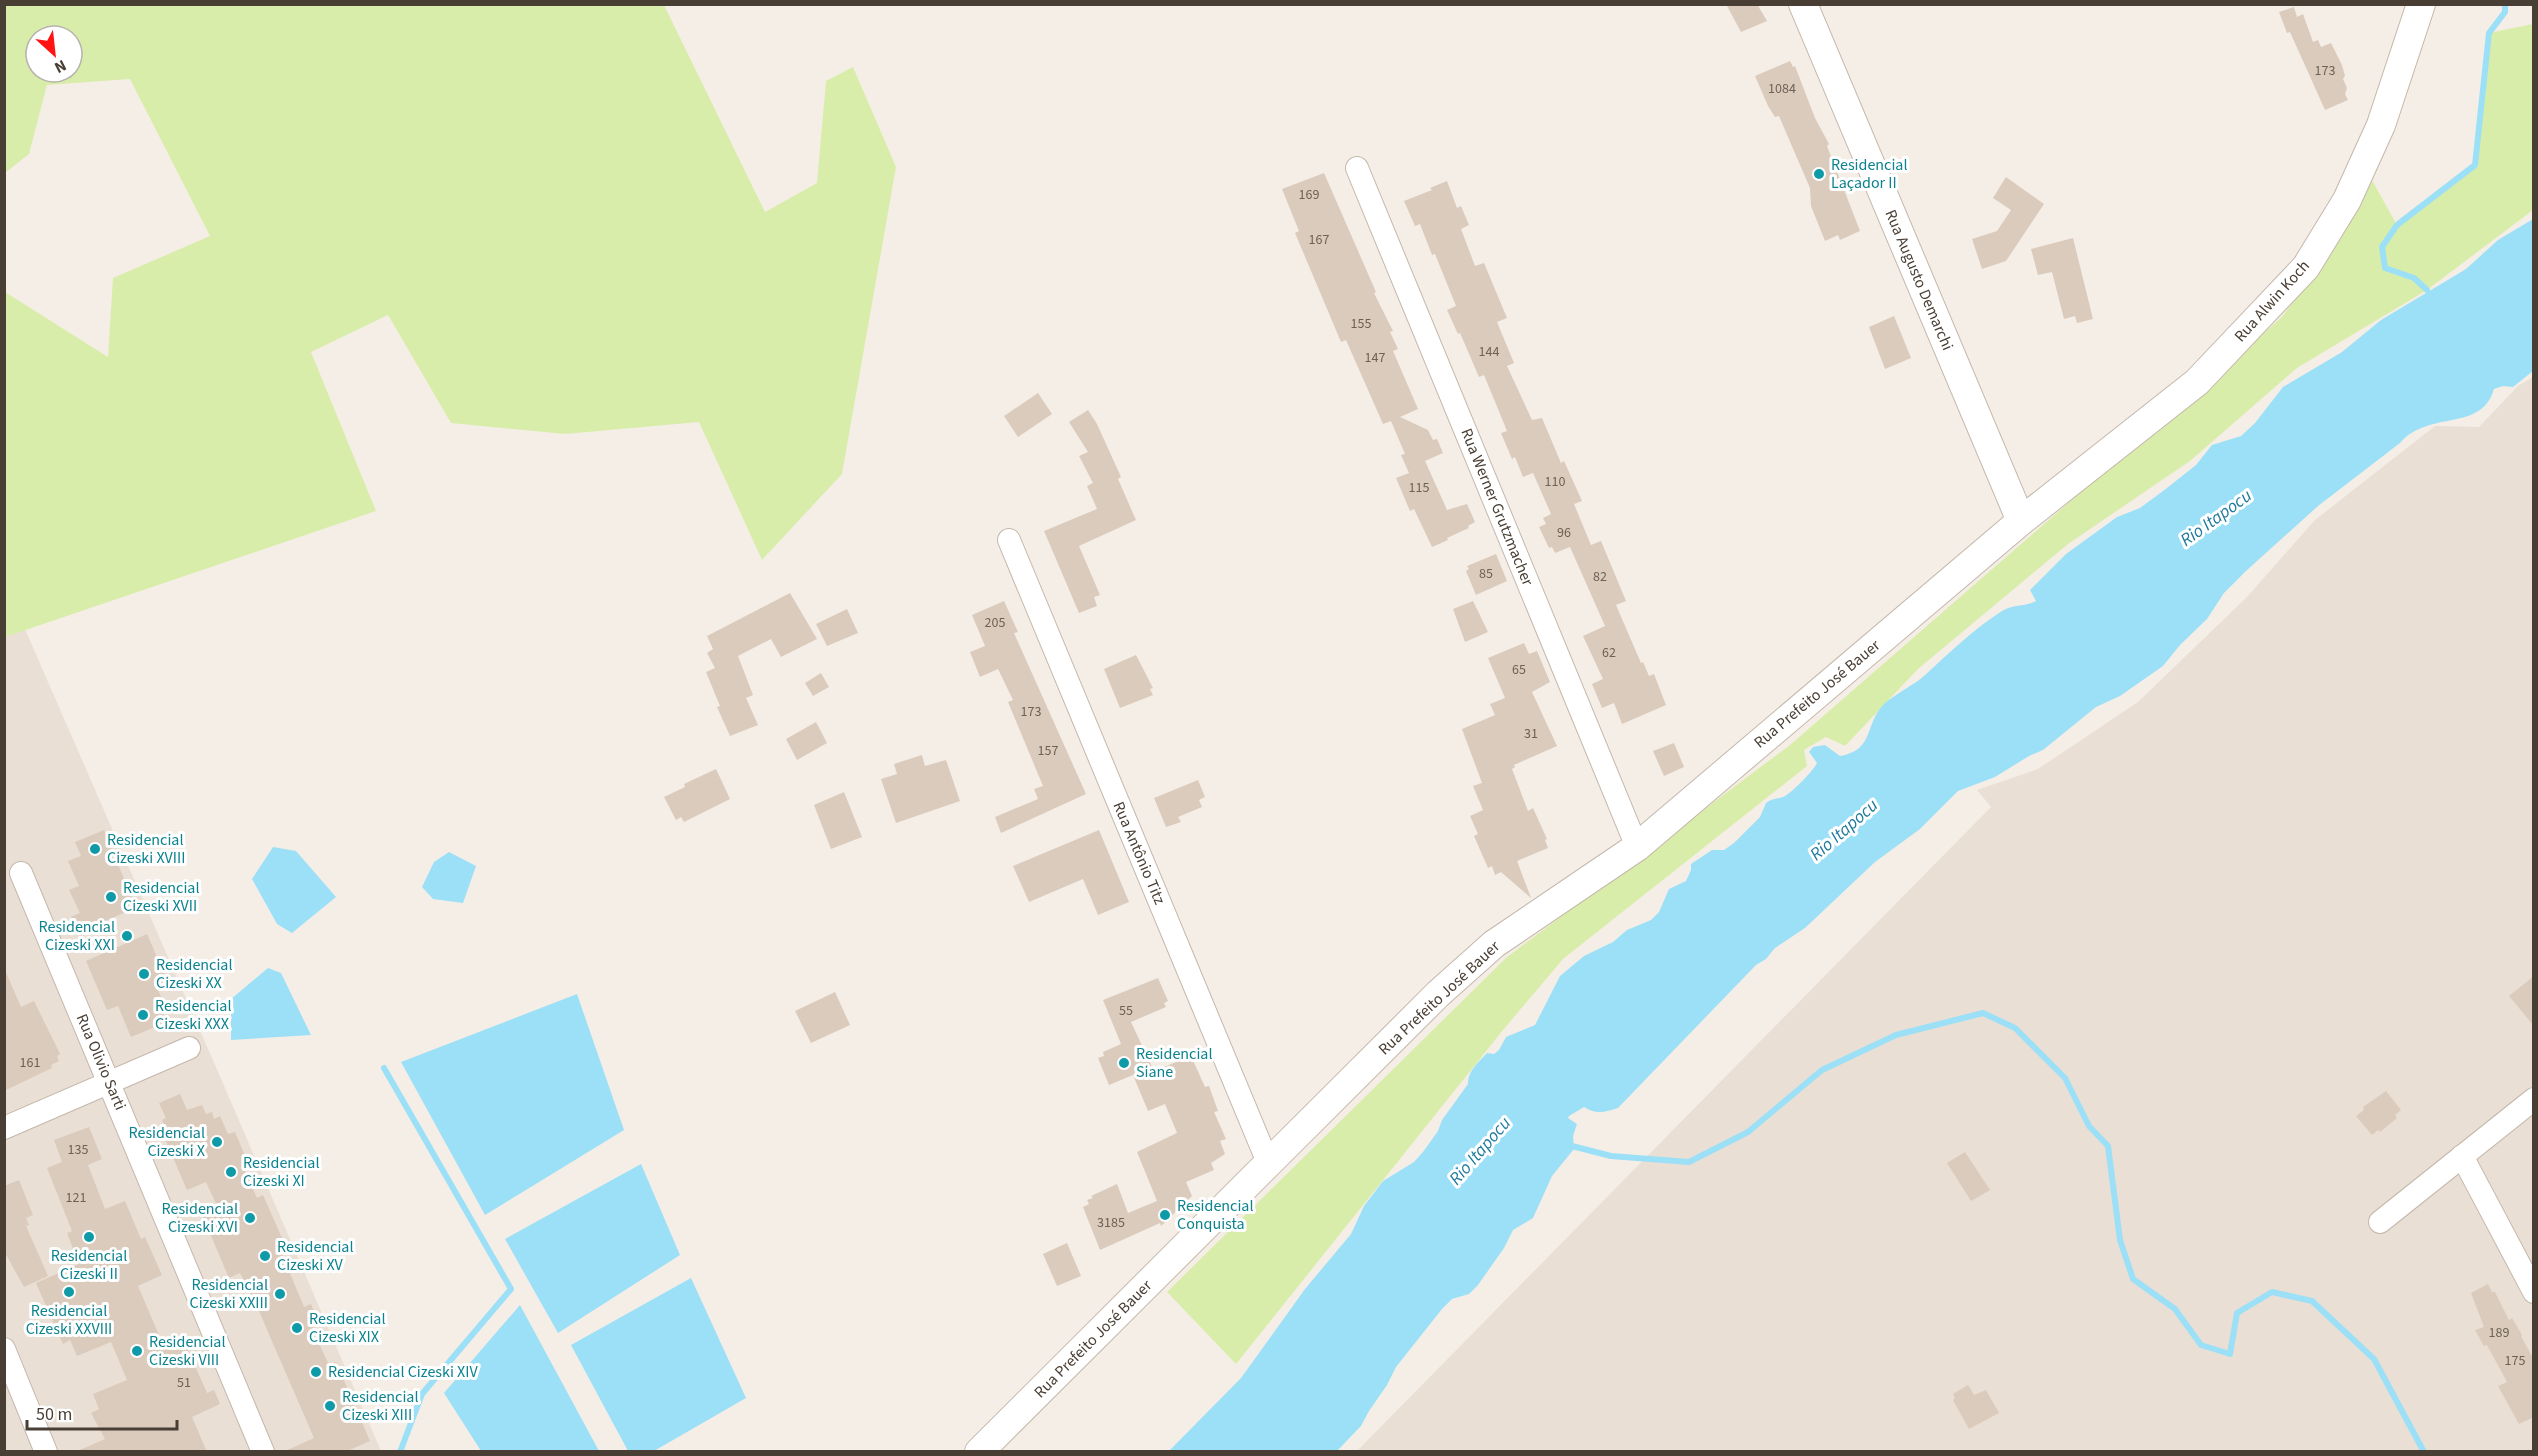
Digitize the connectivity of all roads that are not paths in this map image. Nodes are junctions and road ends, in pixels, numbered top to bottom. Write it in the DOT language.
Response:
graph roads {
  1 [pos="1803,4"];
  2 [pos="2421,4"];
  3 [pos="1357,168"];
  4 [pos="2021,521"];
  5 [pos="1009,540"];
  6 [pos="1637,847"];
  7 [pos="21,873"];
  8 [pos="189,1047"];
  9 [pos="109,1081"];
  10 [pos="2534,1099"];
  11 [pos="4,1128"];
  12 [pos="2462,1156"];
  13 [pos="1269,1165"];
  14 [pos="2380,1222"];
  15 [pos="2534,1292"];
  16 [pos="4,1349"];
  17 [pos="46,1452"];
  18 [pos="263,1452"];
  19 [pos="980,1452"];
  1 -- 4 [label="street, Rua Augusto Demarchi"];
  2 -- 4 [label="street, Rua Alwin Koch"];
  3 -- 6 [label="street, Rua Werner Grutzmacher"];
  4 -- 6 [label="street, Rua Prefeito José Bauer"];
  5 -- 13 [label="street, Rua Antônio Titz"];
  6 -- 13 [label="street, Rua Prefeito José Bauer"];
  7 -- 9 [label="street, Rua Olivio Sarti"];
  8 -- 9 [label="street"];
  9 -- 11 [label="street"];
  9 -- 18 [label="street, Rua Olivio Sarti"];
  10 -- 12 [label="street"];
  12 -- 14 [label="street"];
  12 -- 15 [label="street"];
  13 -- 19 [label="street, Rua Prefeito José Bauer"];
  16 -- 17 [label="street"];
}
